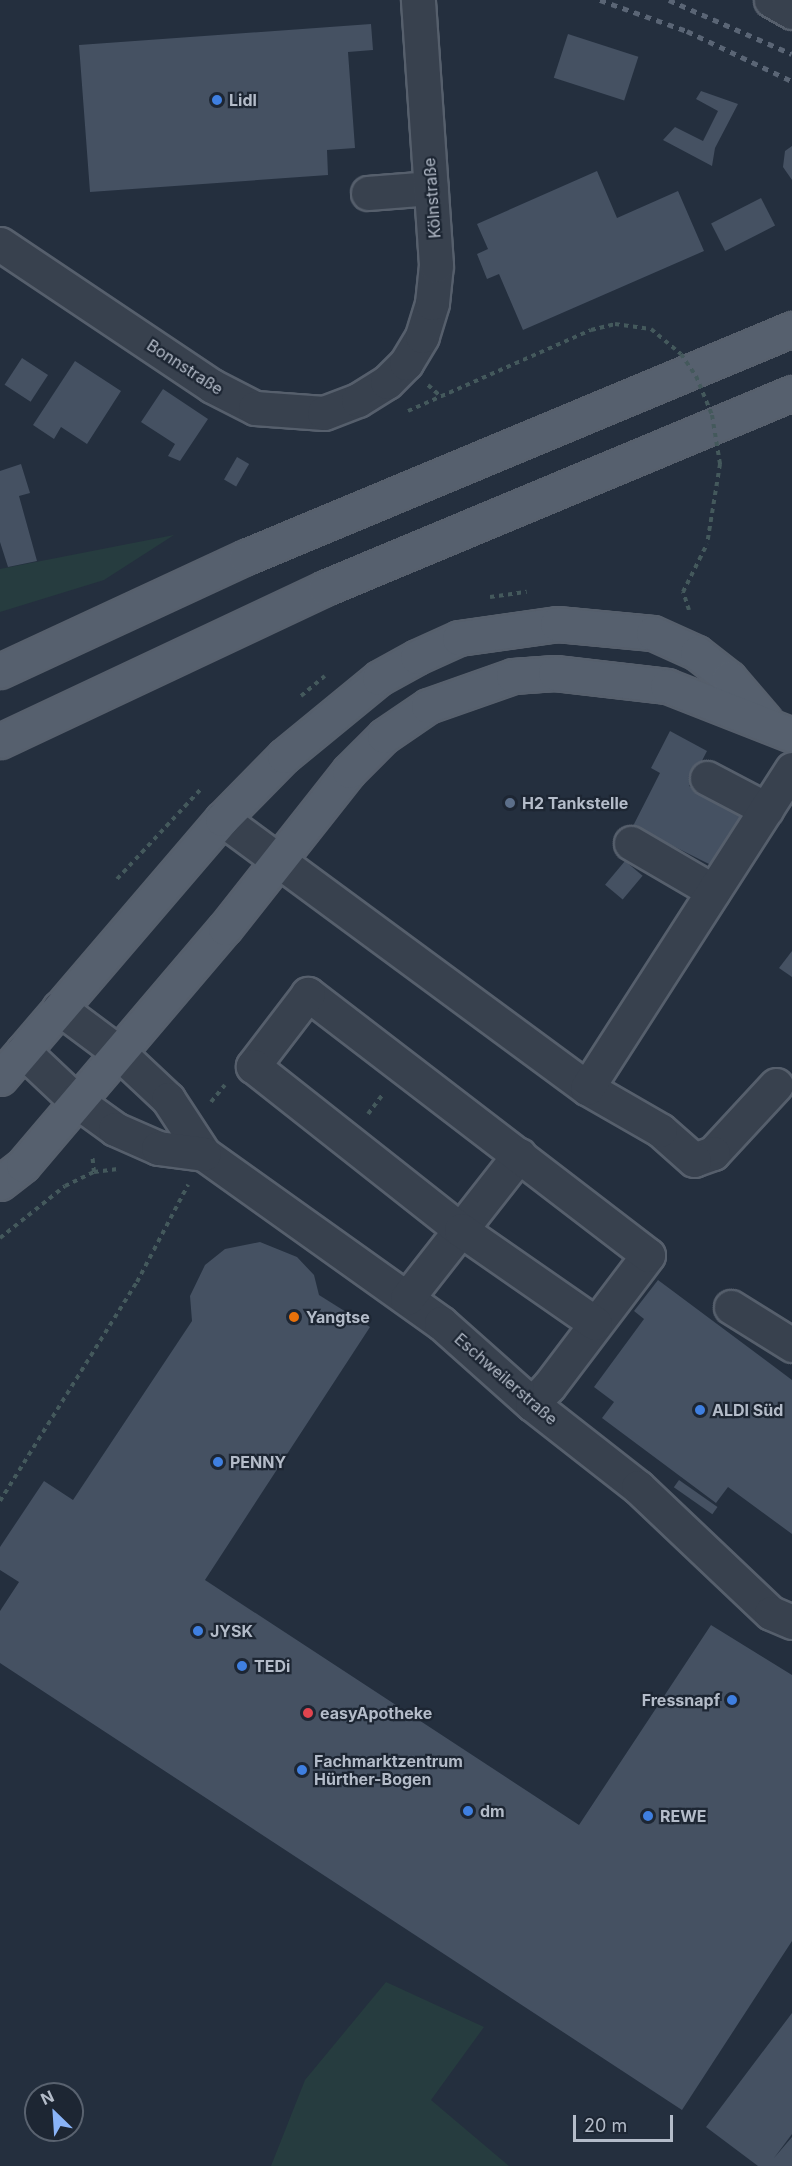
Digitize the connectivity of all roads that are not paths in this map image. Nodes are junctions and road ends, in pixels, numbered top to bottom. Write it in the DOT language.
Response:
graph roads {
  1 [pos="418,0"];
  2 [pos="771,0"];
  3 [pos="792,12"];
  4 [pos="432,188"];
  5 [pos="368,193"];
  6 [pos="0,244"];
  7 [pos="792,329"];
  8 [pos="387,382"];
  9 [pos="792,393"];
  10 [pos="0,671"];
  11 [pos="780,730"];
  12 [pos="0,741"];
  13 [pos="792,769"];
  14 [pos="707,778"];
  15 [pos="766,809"];
  16 [pos="222,819"];
  17 [pos="631,843"];
  18 [pos="281,862"];
  19 [pos="713,891"];
  20 [pos="59,1008"];
  21 [pos="23,1051"];
  22 [pos="118,1052"];
  23 [pos="0,1078"];
  24 [pos="776,1085"];
  25 [pos="587,1088"];
  26 [pos="75,1100"];
  27 [pos="204,1154"];
  28 [pos="519,1155"];
  29 [pos="0,1183"];
  30 [pos="461,1230"];
  31 [pos="407,1298"];
  32 [pos="731,1307"];
  33 [pos="595,1323"];
  34 [pos="792,1345"];
  35 [pos="532,1404"];
  36 [pos="792,1622"];
  1 -- 4 [label="street, Kölnstraße"];
  2 -- 3 [label="street"];
  4 -- 5 [label="street"];
  4 -- 8 [label="street, Kölnstraße"];
  6 -- 8 [label="street, Bonnstraße"];
  7 -- 10 [label="main road"];
  9 -- 12 [label="main road"];
  11 -- 16 [label="main road"];
  11 -- 18 [label="main road"];
  13 -- 15 [label="street"];
  14 -- 15 [label="street"];
  15 -- 19 [label="street"];
  16 -- 18 [label="street"];
  16 -- 20 [label="main road"];
  17 -- 19 [label="street"];
  18 -- 22 [label="main road"];
  18 -- 25 [label="street"];
  19 -- 25 [label="street"];
  20 -- 21 [label="main road"];
  20 -- 22 [label="street, Eschweilerstraße"];
  21 -- 23 [label="main road"];
  21 -- 26 [label="street, Eschweilerstraße"];
  22 -- 26 [label="main road"];
  22 -- 27 [label="street, Eschweilerstraße"];
  24 -- 25 [label="street"];
  26 -- 27 [label="street, Eschweilerstraße"];
  26 -- 29 [label="main road"];
  27 -- 31 [label="street, Eschweilerstraße"];
  28 -- 30 [label="street"];
  28 -- 30 [label="street"];
  28 -- 33 [label="street"];
  30 -- 31 [label="street"];
  30 -- 33 [label="street"];
  31 -- 35 [label="street, Eschweilerstraße"];
  32 -- 34 [label="street"];
  33 -- 35 [label="street"];
  35 -- 36 [label="street, Eschweilerstraße"];
}
